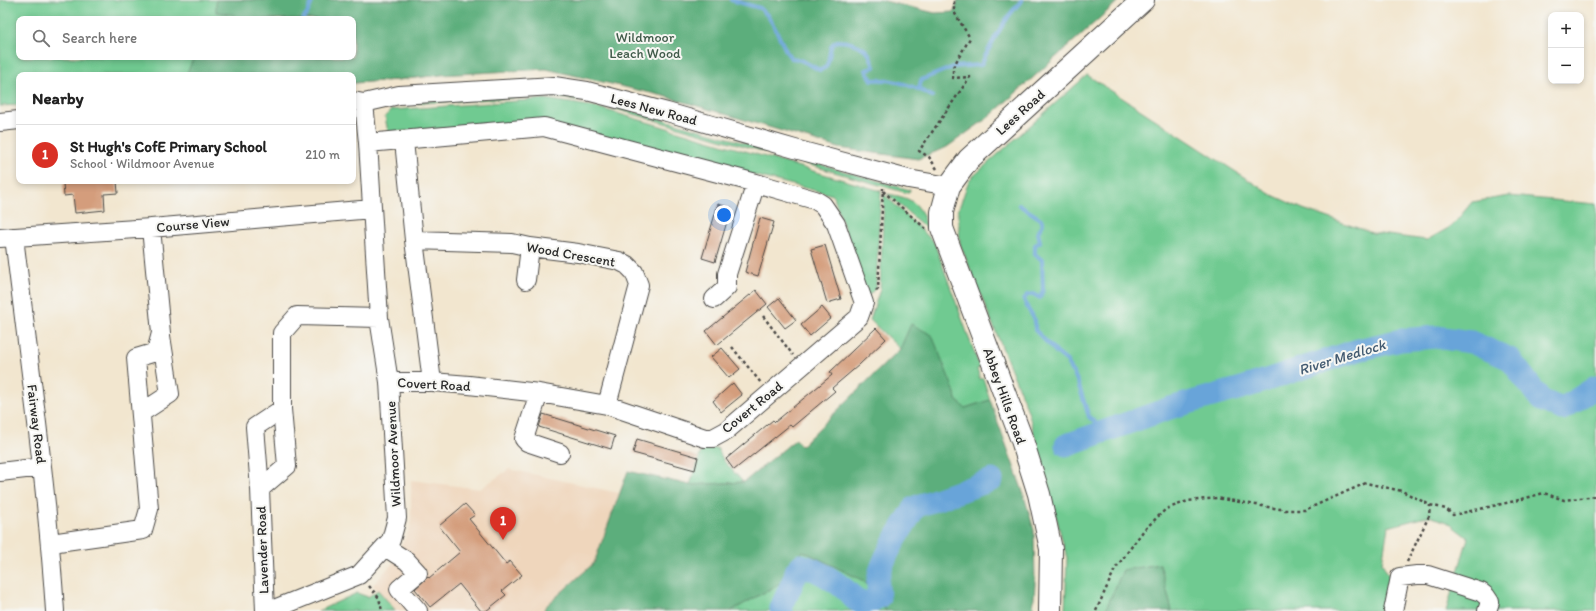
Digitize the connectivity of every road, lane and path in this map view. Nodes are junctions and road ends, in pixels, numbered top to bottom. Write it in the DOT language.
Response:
graph roads {
  1 [pos="954,0"];
  2 [pos="1143,0"];
  3 [pos="359,102"];
  4 [pos="16,120"];
  5 [pos="0,122"];
  6 [pos="404,141"];
  7 [pos="368,143"];
  8 [pos="756,182"];
  9 [pos="949,186"];
  10 [pos="372,209"];
  11 [pos="151,228"];
  12 [pos="930,233"];
  13 [pos="7,238"];
  14 [pos="414,240"];
  15 [pos="530,247"];
  16 [pos="526,280"];
  17 [pos="714,299"];
  18 [pos="864,303"];
  19 [pos="763,316"];
  20 [pos="379,318"];
  21 [pos="161,333"];
  22 [pos="732,347"];
  23 [pos="802,366"];
  24 [pos="389,382"];
  25 [pos="432,382"];
  26 [pos="539,393"];
  27 [pos="770,394"];
  28 [pos="607,405"];
  29 [pos="282,409"];
  30 [pos="141,413"];
  31 [pos="560,453"];
  32 [pos="42,467"];
  33 [pos="0,472"];
  34 [pos="260,488"];
  35 [pos="1596,496"];
  36 [pos="1430,505"];
  37 [pos="51,544"];
  38 [pos="385,546"];
  39 [pos="359,575"];
  40 [pos="1400,577"];
  41 [pos="55,611"];
  42 [pos="264,611"];
  43 [pos="268,611"];
  44 [pos="382,611"];
  45 [pos="418,611"];
  46 [pos="1050,611"];
  47 [pos="1096,611"];
  48 [pos="1393,611"];
  49 [pos="1487,611"];
  1 -- 9 [label="path"];
  2 -- 9 [label="main road, Lees Road"];
  3 -- 7 [label="street, Wildmoor Avenue"];
  3 -- 9 [label="street, Lees New Road"];
  4 -- 5 [label="street"];
  6 -- 7 [label="street"];
  6 -- 8 [label="street"];
  6 -- 14 [label="street"];
  7 -- 10 [label="street, Wildmoor Avenue"];
  8 -- 17 [label="street"];
  8 -- 18 [label="street"];
  9 -- 46 [label="main road, Abbey Hills Road"];
  10 -- 11 [label="street, Course View"];
  10 -- 20 [label="street, Wildmoor Avenue"];
  11 -- 13 [label="street, Course View"];
  11 -- 21 [label="street"];
  12 -- 18 [label="path"];
  13 -- 32 [label="street, Fairway Road"];
  14 -- 15 [label="street, Wood Crescent"];
  14 -- 25 [label="street"];
  15 -- 16 [label="street"];
  15 -- 28 [label="street, Wood Crescent"];
  18 -- 23 [label="street, Covert Road"];
  19 -- 23 [label="path"];
  20 -- 24 [label="street, Wildmoor Avenue"];
  20 -- 29 [label="street, Lavender Road"];
  21 -- 30 [label="street"];
  21 -- 30 [label="street"];
  22 -- 27 [label="path"];
  23 -- 27 [label="street, Covert Road"];
  24 -- 25 [label="street, Covert Road"];
  24 -- 38 [label="street, Wildmoor Avenue"];
  25 -- 26 [label="street, Covert Road"];
  26 -- 28 [label="street, Covert Road"];
  26 -- 31 [label="street"];
  27 -- 28 [label="street, Covert Road"];
  29 -- 34 [label="street, Lavender Road"];
  29 -- 34 [label="street, Lavender Road"];
  30 -- 37 [label="street"];
  32 -- 33 [label="street"];
  32 -- 37 [label="street, Fairway Road"];
  34 -- 42 [label="street, Lavender Road"];
  35 -- 36 [label="path"];
  36 -- 40 [label="path"];
  36 -- 47 [label="path"];
  37 -- 41 [label="street, Fairway Road"];
  38 -- 39 [label="street, Wildmoor Avenue"];
  38 -- 45 [label="street"];
  39 -- 43 [label="street, Wildmoor Avenue"];
  39 -- 44 [label="path"];
  40 -- 48 [label="street"];
  40 -- 49 [label="street"];
}
